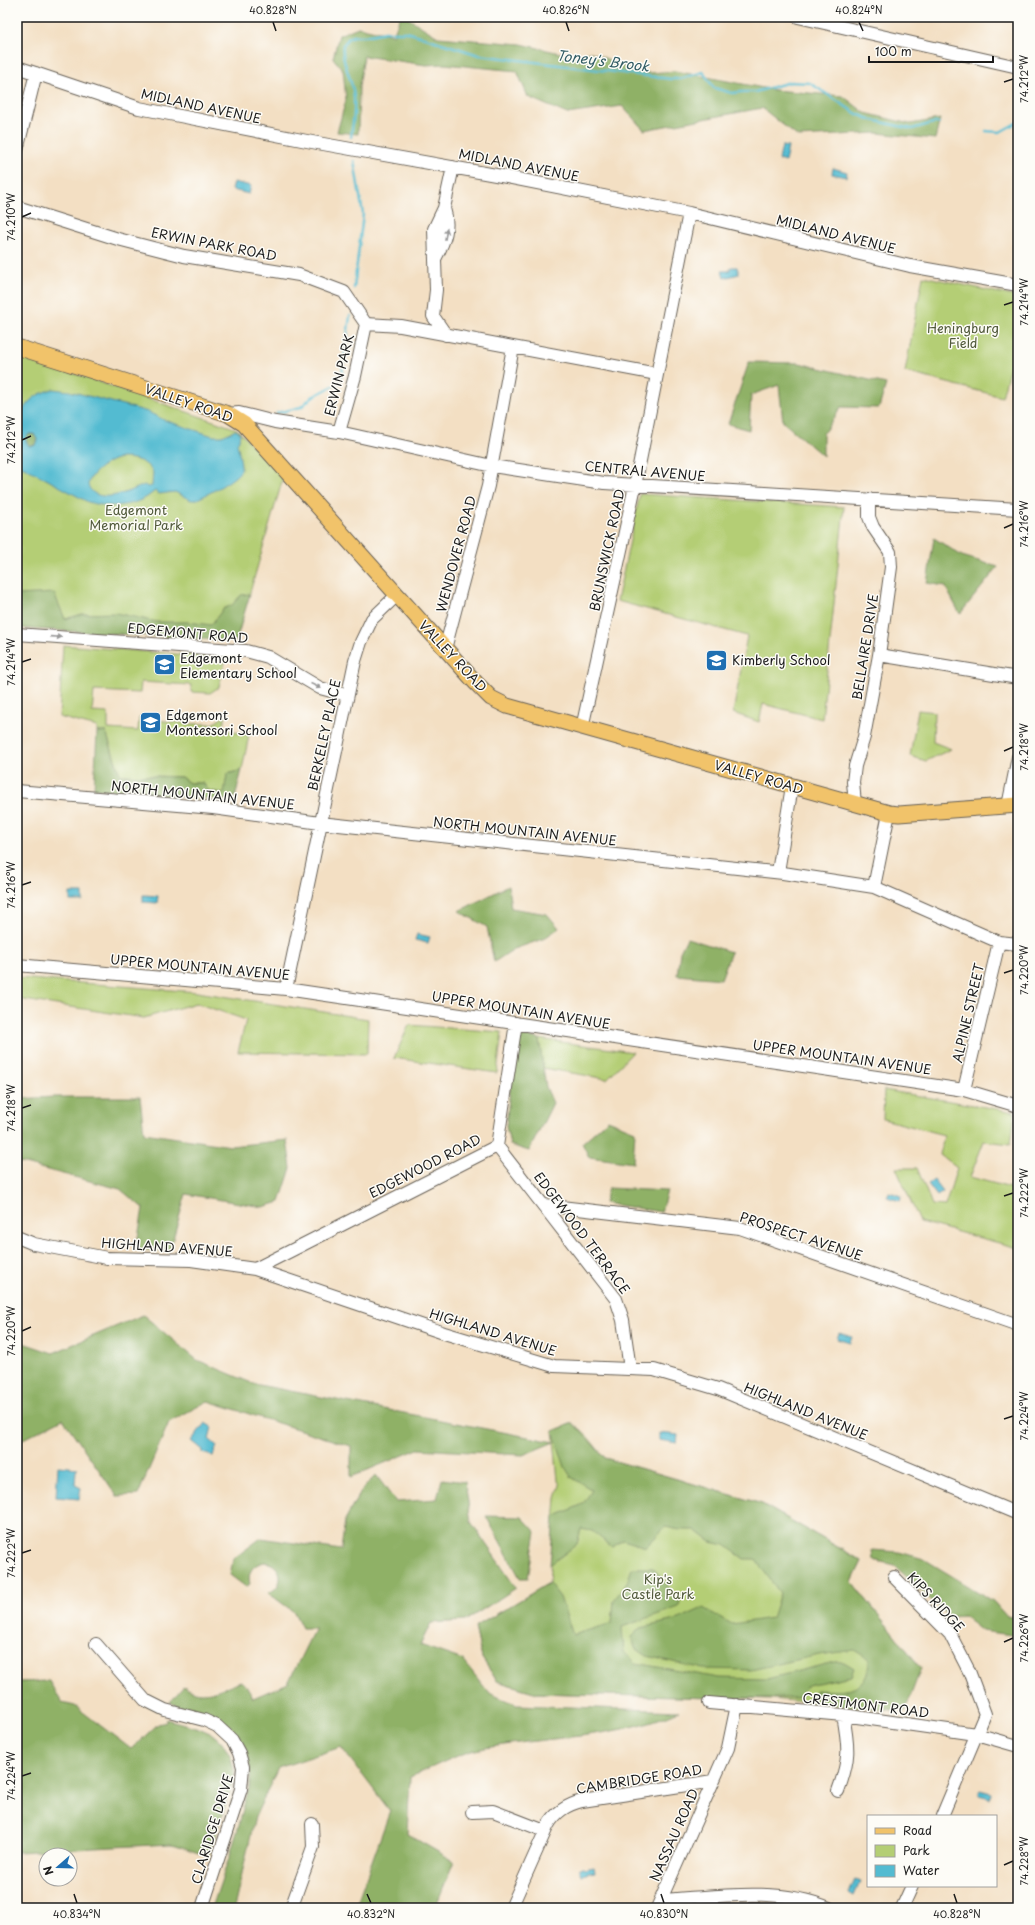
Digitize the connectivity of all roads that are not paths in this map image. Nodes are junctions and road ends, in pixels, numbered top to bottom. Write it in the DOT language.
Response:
graph roads {
  1 [pos="798,17"];
  2 [pos="17,67"];
  3 [pos="1018,67"];
  4 [pos="36,74"];
  5 [pos="17,150"];
  6 [pos="453,167"];
  7 [pos="17,207"];
  8 [pos="689,213"];
  9 [pos="1018,285"];
  10 [pos="433,316"];
  11 [pos="366,324"];
  12 [pos="413,328"];
  13 [pos="446,335"];
  14 [pos="17,347"];
  15 [pos="513,347"];
  16 [pos="657,374"];
  17 [pos="228,414"];
  18 [pos="275,422"];
  19 [pos="339,432"];
  20 [pos="255,434"];
  21 [pos="492,466"];
  22 [pos="635,486"];
  23 [pos="869,499"];
  24 [pos="1018,509"];
  25 [pos="397,595"];
  26 [pos="17,634"];
  27 [pos="445,649"];
  28 [pos="879,656"];
  29 [pos="1018,678"];
  30 [pos="346,695"];
  31 [pos="582,728"];
  32 [pos="1018,757"];
  33 [pos="792,786"];
  34 [pos="17,791"];
  35 [pos="855,804"];
  36 [pos="1013,806"];
  37 [pos="890,813"];
  38 [pos="320,823"];
  39 [pos="778,872"];
  40 [pos="874,887"];
  41 [pos="999,942"];
  42 [pos="1018,944"];
  43 [pos="17,965"];
  44 [pos="286,989"];
  45 [pos="516,1023"];
  46 [pos="964,1090"];
  47 [pos="1018,1106"];
  48 [pos="497,1146"];
  49 [pos="544,1205"];
  50 [pos="17,1237"];
  51 [pos="255,1269"];
  52 [pos="1018,1325"];
  53 [pos="630,1369"];
  54 [pos="1018,1514"];
  55 [pos="894,1577"];
  56 [pos="96,1644"];
  57 [pos="709,1703"];
  58 [pos="737,1705"];
  59 [pos="843,1715"];
  60 [pos="976,1734"];
  61 [pos="1018,1746"];
  62 [pos="713,1781"];
  63 [pos="838,1790"];
  64 [pos="472,1812"];
  65 [pos="942,1815"];
  66 [pos="312,1824"];
  67 [pos="545,1831"];
  68 [pos="912,1887"];
  69 [pos="659,1904"];
  70 [pos="202,1908"];
  71 [pos="291,1908"];
  72 [pos="511,1908"];
  73 [pos="828,1908"];
  74 [pos="902,1908"];
  1 -- 3 [label="street"];
  2 -- 4 [label="street, MIDLAND AVENUE"];
  4 -- 5 [label="street"];
  4 -- 6 [label="street, MIDLAND AVENUE"];
  6 -- 8 [label="street, MIDLAND AVENUE"];
  6 -- 10 [label="street"];
  7 -- 11 [label="street, ERWIN PARK ROAD"];
  8 -- 9 [label="street, MIDLAND AVENUE"];
  8 -- 16 [label="street, BRUNSWICK ROAD"];
  10 -- 12 [label="street"];
  10 -- 13 [label="street"];
  11 -- 12 [label="street, ERWIN PARK"];
  11 -- 19 [label="street, ERWIN PARK"];
  12 -- 13 [label="street, ERWIN PARK"];
  13 -- 15 [label="street, ERWIN PARK"];
  14 -- 17 [label="main road, VALLEY ROAD"];
  15 -- 16 [label="street, ERWIN PARK"];
  15 -- 21 [label="street"];
  16 -- 22 [label="street, BRUNSWICK ROAD"];
  17 -- 18 [label="street, CENTRAL AVENUE"];
  17 -- 20 [label="main road, VALLEY ROAD"];
  18 -- 19 [label="street, CENTRAL AVENUE"];
  18 -- 20 [label="street"];
  19 -- 21 [label="street, CENTRAL AVENUE"];
  20 -- 25 [label="main road, VALLEY ROAD"];
  21 -- 22 [label="street, CENTRAL AVENUE"];
  21 -- 27 [label="street, WENDOVER ROAD"];
  22 -- 23 [label="street, CENTRAL AVENUE"];
  22 -- 31 [label="street, BRUNSWICK ROAD"];
  23 -- 24 [label="street, CENTRAL AVENUE"];
  23 -- 28 [label="street, BELLAIRE DRIVE"];
  25 -- 27 [label="main road, VALLEY ROAD"];
  25 -- 30 [label="street, BERKELEY PLACE"];
  26 -- 30 [label="street, EDGEMONT ROAD, one-way"];
  27 -- 31 [label="main road, VALLEY ROAD"];
  28 -- 29 [label="street"];
  28 -- 35 [label="street, BELLAIRE DRIVE"];
  30 -- 38 [label="street, BERKELEY PLACE"];
  31 -- 33 [label="main road, VALLEY ROAD"];
  32 -- 36 [label="street"];
  33 -- 35 [label="main road, VALLEY ROAD"];
  33 -- 39 [label="street"];
  34 -- 38 [label="street, NORTH MOUNTAIN AVENUE"];
  35 -- 37 [label="main road, VALLEY ROAD"];
  36 -- 37 [label="main road, VALLEY ROAD"];
  37 -- 40 [label="street"];
  38 -- 39 [label="street, NORTH MOUNTAIN AVENUE"];
  38 -- 44 [label="street, BERKELEY PLACE"];
  39 -- 40 [label="street, NORTH MOUNTAIN AVENUE"];
  40 -- 41 [label="street, NORTH MOUNTAIN AVENUE"];
  41 -- 42 [label="street, NORTH MOUNTAIN AVENUE"];
  41 -- 46 [label="street, ALPINE STREET"];
  43 -- 44 [label="street, UPPER MOUNTAIN AVENUE"];
  44 -- 45 [label="street, UPPER MOUNTAIN AVENUE"];
  45 -- 46 [label="street, UPPER MOUNTAIN AVENUE"];
  45 -- 48 [label="street, EDGEWOOD ROAD"];
  46 -- 47 [label="street, UPPER MOUNTAIN AVENUE"];
  48 -- 49 [label="street, EDGEWOOD TERRACE"];
  48 -- 51 [label="street, EDGEWOOD ROAD"];
  49 -- 52 [label="street, PROSPECT AVENUE"];
  49 -- 53 [label="street, EDGEWOOD TERRACE"];
  50 -- 51 [label="street, HIGHLAND AVENUE"];
  51 -- 53 [label="street, HIGHLAND AVENUE"];
  53 -- 54 [label="street, HIGHLAND AVENUE"];
  55 -- 60 [label="street, KIPS RIDGE"];
  56 -- 70 [label="street, CLARIDGE DRIVE"];
  57 -- 58 [label="street, CRESTMONT ROAD"];
  58 -- 59 [label="street, CRESTMONT ROAD"];
  58 -- 62 [label="street, NASSAU ROAD"];
  59 -- 60 [label="street, CRESTMONT ROAD"];
  59 -- 63 [label="street"];
  60 -- 61 [label="street, CRESTMONT ROAD"];
  60 -- 65 [label="street, KIPS RIDGE"];
  62 -- 67 [label="street, CAMBRIDGE ROAD"];
  62 -- 69 [label="street, NASSAU ROAD"];
  64 -- 67 [label="street"];
  66 -- 71 [label="street"];
  67 -- 72 [label="street, CAMBRIDGE ROAD"];
  68 -- 74 [label="street"];
  69 -- 73 [label="street"];
}
